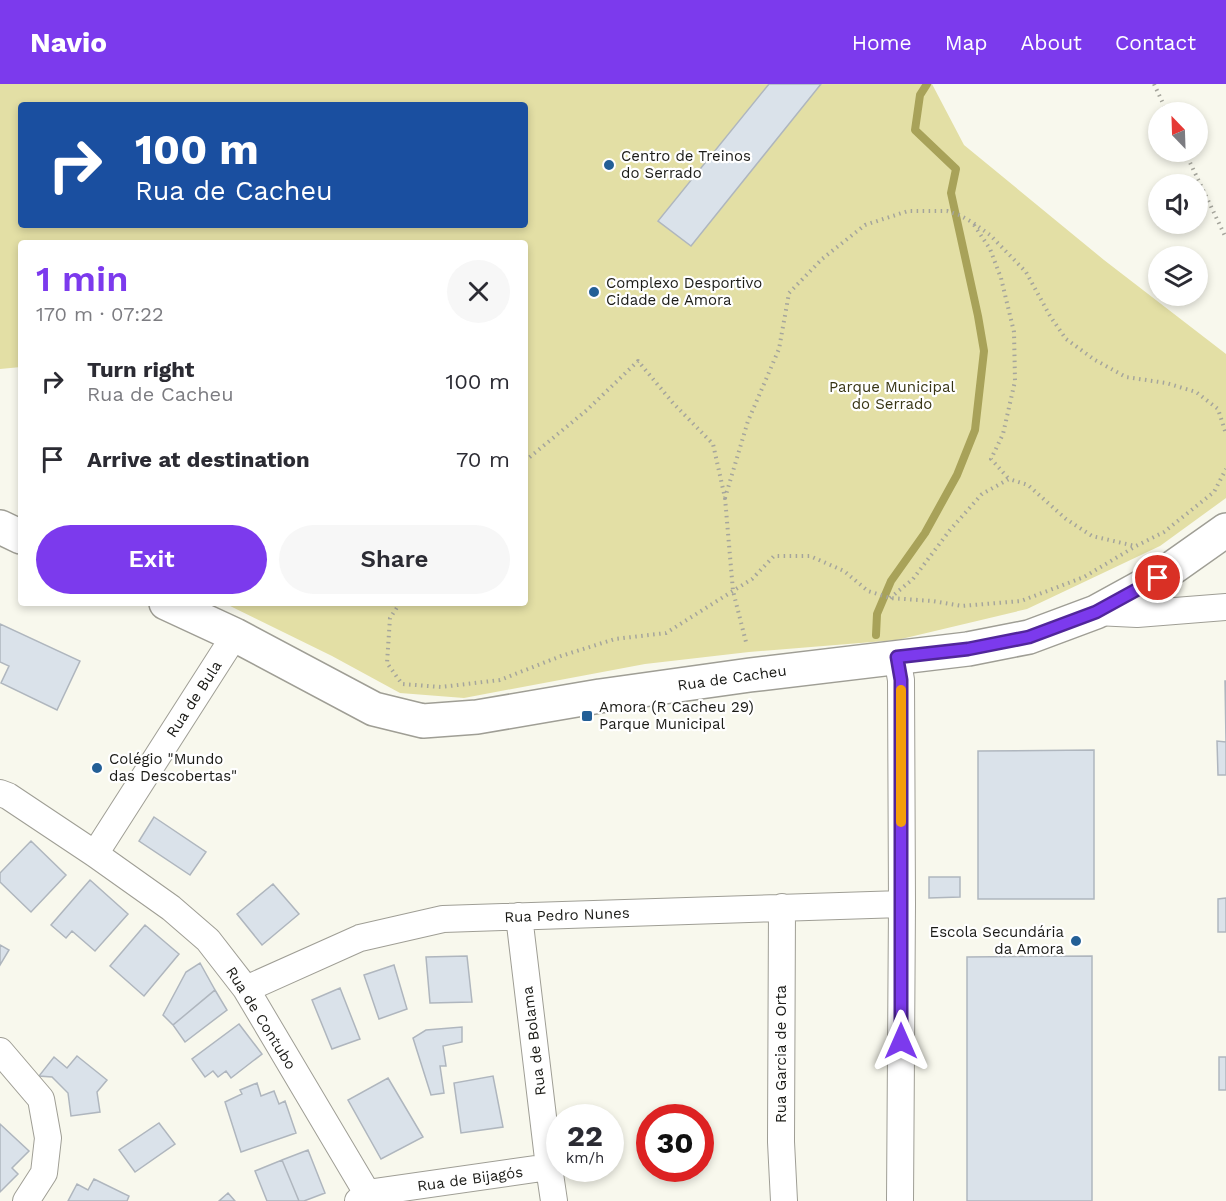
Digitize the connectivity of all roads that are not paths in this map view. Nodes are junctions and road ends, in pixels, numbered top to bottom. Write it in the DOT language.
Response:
graph roads {
  1 [pos="0,527"];
  2 [pos="1226,530"];
  3 [pos="18,536"];
  4 [pos="172,606"];
  5 [pos="1226,607"];
  6 [pos="1096,612"];
  7 [pos="235,635"];
  8 [pos="897,657"];
  9 [pos="0,793"];
  10 [pos="95,854"];
  11 [pos="902,904"];
  12 [pos="782,907"];
  13 [pos="519,916"];
  14 [pos="246,989"];
  15 [pos="0,1051"];
  16 [pos="546,1142"];
  17 [pos="546,1167"];
  18 [pos="551,1182"];
  19 [pos="363,1197"];
  20 [pos="26,1201"];
  21 [pos="554,1201"];
  22 [pos="784,1201"];
  23 [pos="900,1201"];
  1 -- 3 [label="main road"];
  2 -- 6 [label="main road, Rua de Cacheu"];
  4 -- 7 [label="main road, Rua de Cacheu"];
  5 -- 6 [label="street"];
  6 -- 8 [label="main road, Rua de Cacheu"];
  7 -- 8 [label="main road, Rua de Cacheu"];
  7 -- 10 [label="street, Rua de Bula"];
  8 -- 11 [label="street"];
  9 -- 10 [label="street, Rua de Contubo"];
  10 -- 14 [label="street, Rua de Contubo"];
  11 -- 12 [label="street, Rua Pedro Nunes"];
  11 -- 23 [label="street"];
  12 -- 13 [label="street, Rua Pedro Nunes"];
  12 -- 22 [label="street, Rua Garcia de Orta"];
  13 -- 14 [label="street, Rua Pedro Nunes"];
  13 -- 16 [label="street, Rua de Bolama"];
  14 -- 19 [label="street, Rua de Contubo"];
  15 -- 20 [label="street"];
  17 -- 19 [label="street, Rua de Bijagós"];
  18 -- 21 [label="street, Rua de Bolama"];
}
